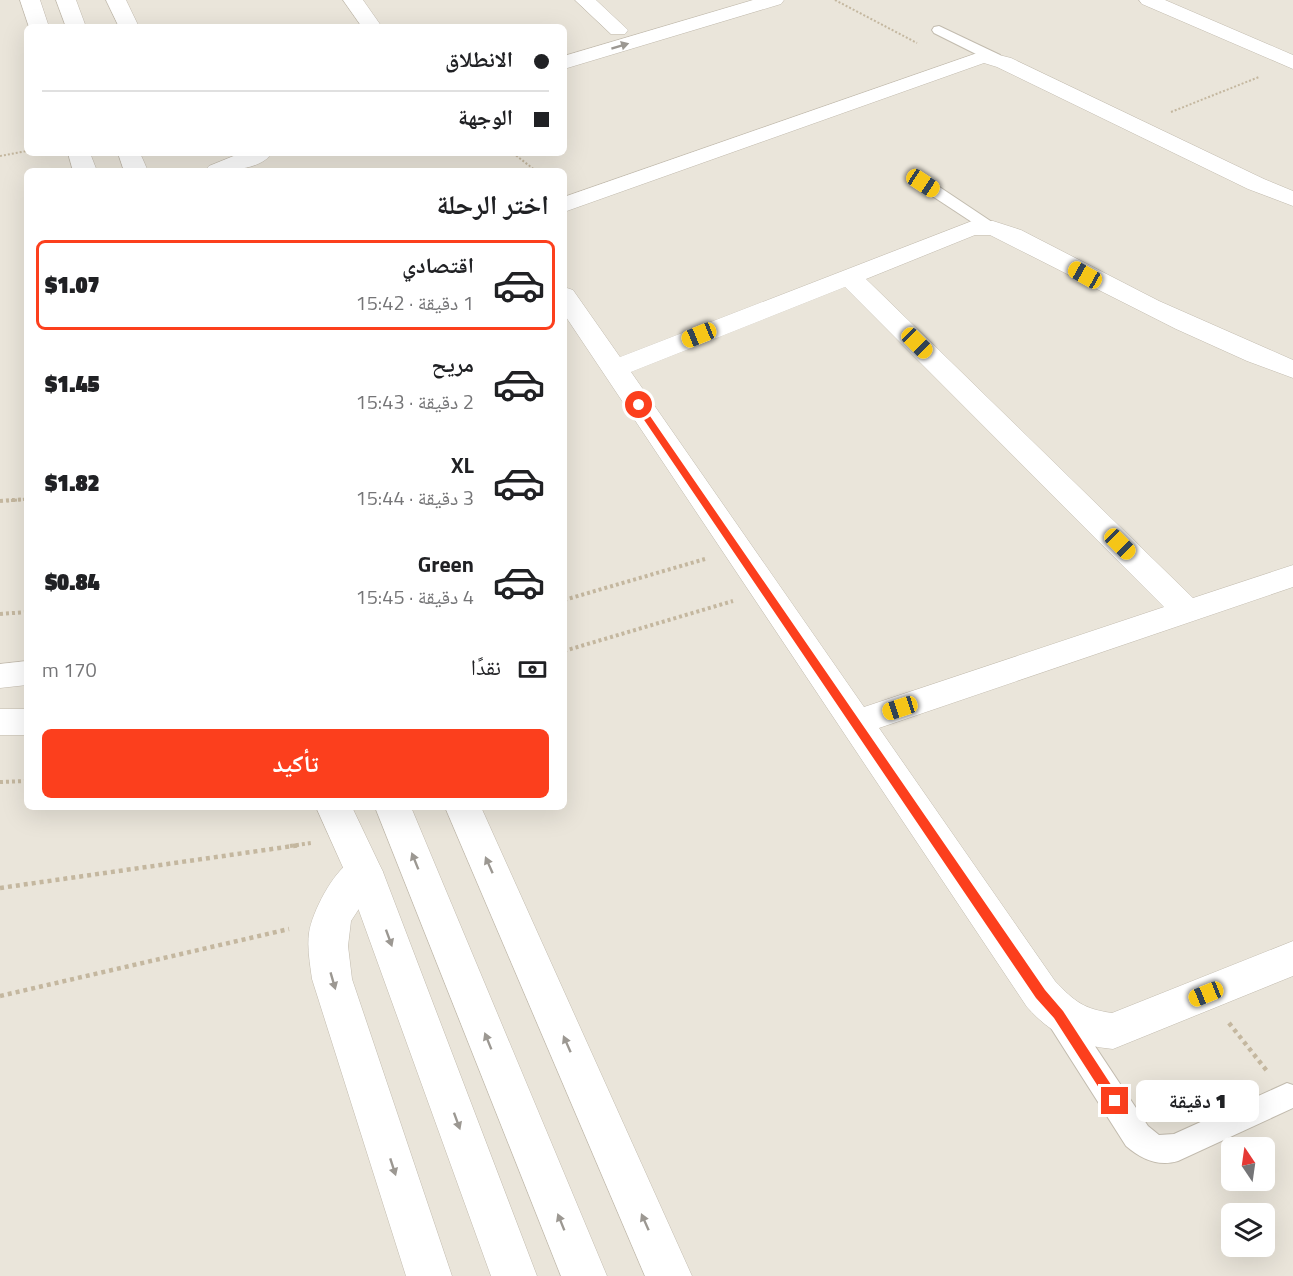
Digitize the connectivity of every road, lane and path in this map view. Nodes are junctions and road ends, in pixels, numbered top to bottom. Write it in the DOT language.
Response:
graph roads {
  1 [pos="30,0"];
  2 [pos="66,0"];
  3 [pos="116,0"];
  4 [pos="353,0"];
  5 [pos="585,0"];
  6 [pos="717,0"];
  7 [pos="774,0"];
  8 [pos="835,0"];
  9 [pos="1149,0"];
  10 [pos="1185,0"];
  11 [pos="38,24"];
  12 [pos="75,24"];
  13 [pos="128,24"];
  14 [pos="370,24"];
  15 [pos="618,30"];
  16 [pos="939,30"];
  17 [pos="567,45"];
  18 [pos="1293,48"];
  19 [pos="995,58"];
  20 [pos="567,62"];
  21 [pos="1293,63"];
  22 [pos="959,65"];
  23 [pos="1136,126"];
  24 [pos="24,152"];
  25 [pos="0,156"];
  26 [pos="254,156"];
  27 [pos="517,156"];
  28 [pos="224,168"];
  29 [pos="532,168"];
  30 [pos="923,183"];
  31 [pos="1293,199"];
  32 [pos="567,204"];
  33 [pos="993,228"];
  34 [pos="849,276"];
  35 [pos="567,299"];
  36 [pos="614,369"];
  37 [pos="1293,370"];
  38 [pos="24,499"];
  39 [pos="0,501"];
  40 [pos="737,550"];
  41 [pos="1293,576"];
  42 [pos="766,591"];
  43 [pos="567,599"];
  44 [pos="24,612"];
  45 [pos="1188,612"];
  46 [pos="0,614"];
  47 [pos="567,650"];
  48 [pos="24,673"];
  49 [pos="0,676"];
  50 [pos="0,722"];
  51 [pos="24,722"];
  52 [pos="855,723"];
  53 [pos="24,781"];
  54 [pos="0,782"];
  55 [pos="394,810"];
  56 [pos="464,810"];
  57 [pos="349,839"];
  58 [pos="0,888"];
  59 [pos="331,919"];
  60 [pos="1293,958"];
  61 [pos="1206,994"];
  62 [pos="0,996"];
  63 [pos="1058,1015"];
  64 [pos="1287,1096"];
  65 [pos="429,1276"];
  66 [pos="514,1276"];
  67 [pos="584,1276"];
  68 [pos="669,1276"];
  1 -- 11 [label="street"];
  2 -- 12 [label="street"];
  3 -- 13 [label="street"];
  4 -- 14 [label="street"];
  5 -- 15 [label="street"];
  6 -- 15 [label="street"];
  20 -- 7 [label="street, one-way"];
  8 -- 22 [label="path"];
  9 -- 21 [label="street"];
  10 -- 18 [label="street"];
  15 -- 17 [label="street"];
  16 -- 19 [label="lane"];
  19 -- 22 [label="street"];
  19 -- 23 [label="street"];
  21 -- 23 [label="path"];
  22 -- 32 [label="street"];
  23 -- 31 [label="street"];
  24 -- 25 [label="path"];
  26 -- 28 [label="street"];
  27 -- 29 [label="path"];
  30 -- 33 [label="lane"];
  33 -- 34 [label="street"];
  33 -- 37 [label="street"];
  34 -- 36 [label="street"];
  34 -- 45 [label="street"];
  35 -- 36 [label="street"];
  36 -- 40 [label="street"];
  38 -- 39 [label="path"];
  40 -- 42 [label="street"];
  40 -- 43 [label="path"];
  41 -- 45 [label="street"];
  42 -- 47 [label="path"];
  42 -- 52 [label="street"];
  44 -- 46 [label="path"];
  45 -- 52 [label="street"];
  48 -- 49 [label="street"];
  50 -- 51 [label="street"];
  52 -- 63 [label="street"];
  53 -- 54 [label="path"];
  67 -- 55 [label="street, one-way"];
  68 -- 56 [label="street, one-way"];
  57 -- 58 [label="path"];
  57 -- 59 [label="street"];
  57 -- 66 [label="street, one-way"];
  59 -- 62 [label="path"];
  59 -- 65 [label="street, one-way"];
  60 -- 61 [label="street"];
  61 -- 63 [label="street"];
  61 -- 64 [label="path"];
  63 -- 64 [label="lane"];
}
